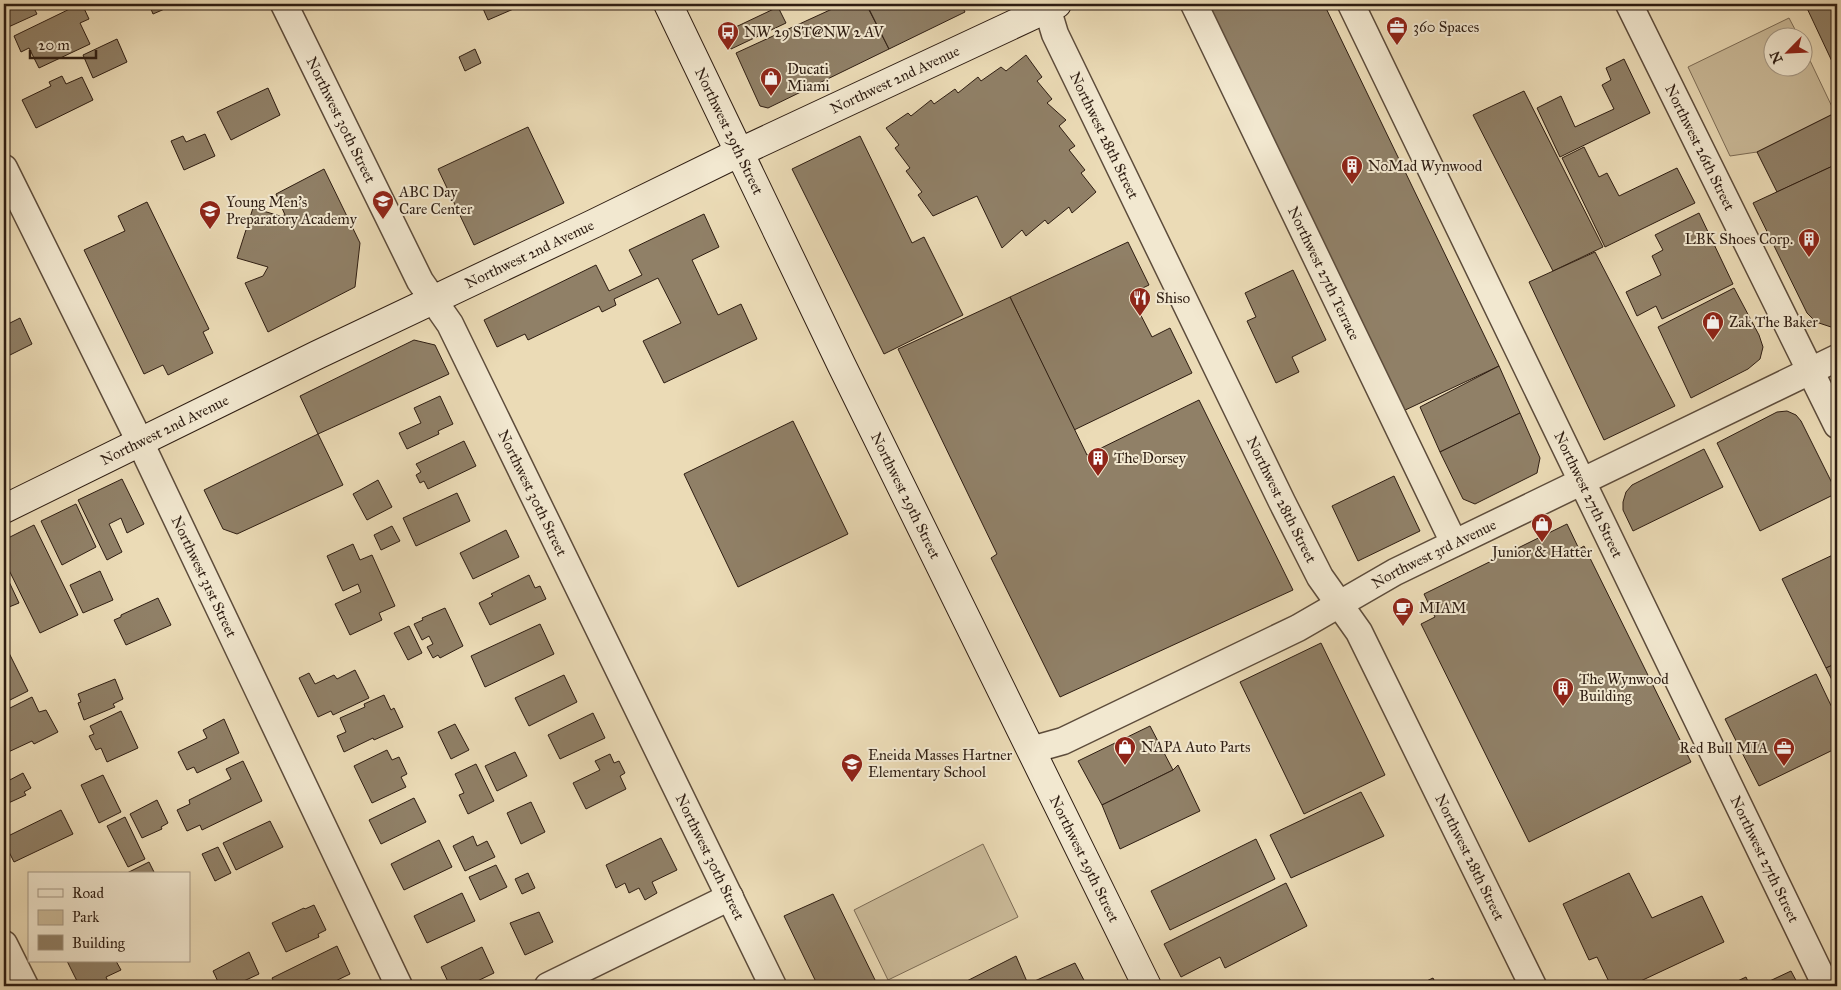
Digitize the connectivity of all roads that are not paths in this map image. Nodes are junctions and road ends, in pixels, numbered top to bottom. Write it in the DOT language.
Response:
graph roads {
  1 [pos="284,4"];
  2 [pos="668,4"];
  3 [pos="1194,4"];
  4 [pos="1352,4"];
  5 [pos="1629,4"];
  6 [pos="1050,5"];
  7 [pos="738,153"];
  8 [pos="4,168"];
  9 [pos="434,300"];
  10 [pos="1837,358"];
  11 [pos="1810,371"];
  12 [pos="1837,425"];
  13 [pos="140,442"];
  14 [pos="1581,481"];
  15 [pos="4,509"];
  16 [pos="1454,543"];
  17 [pos="1340,603"];
  18 [pos="1031,750"];
  19 [pos="730,897"];
  20 [pos="4,944"];
  21 [pos="24,986"];
  22 [pos="399,986"];
  23 [pos="548,986"];
  24 [pos="773,986"];
  25 [pos="1147,986"];
  26 [pos="1533,986"];
  27 [pos="1826,986"];
  1 -- 9 [label="street, Northwest 30th Street"];
  2 -- 7 [label="street, Northwest 29th Street"];
  3 -- 16 [label="street, Northwest 27th Terrace"];
  4 -- 14 [label="street, Northwest 27th Street"];
  5 -- 11 [label="street, Northwest 26th Street"];
  6 -- 7 [label="street, Northwest 2nd Avenue"];
  6 -- 17 [label="street, Northwest 28th Street"];
  7 -- 9 [label="street, Northwest 2nd Avenue"];
  7 -- 18 [label="street, Northwest 29th Street"];
  8 -- 13 [label="street, Northwest 31st Street"];
  9 -- 13 [label="street, Northwest 2nd Avenue"];
  9 -- 19 [label="street, Northwest 30th Street"];
  10 -- 11 [label="street, Northwest 3rd Avenue"];
  11 -- 12 [label="street, Northwest 26th Street"];
  11 -- 14 [label="street, Northwest 3rd Avenue"];
  13 -- 15 [label="street, Northwest 2nd Avenue"];
  13 -- 22 [label="street, Northwest 31st Street"];
  14 -- 16 [label="street, Northwest 3rd Avenue"];
  14 -- 27 [label="street, Northwest 27th Street"];
  16 -- 17 [label="street, Northwest 3rd Avenue"];
  17 -- 18 [label="street, Northwest 3rd Avenue"];
  17 -- 26 [label="street, Northwest 28th Street"];
  18 -- 25 [label="street, Northwest 29th Street"];
  19 -- 23 [label="street"];
  19 -- 24 [label="street, Northwest 30th Street"];
  20 -- 21 [label="street"];
}
